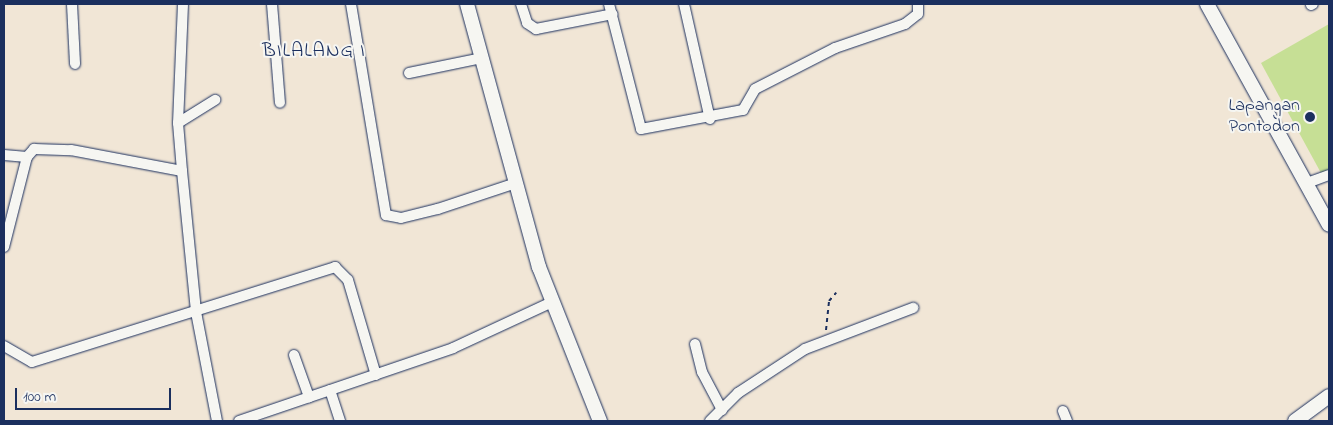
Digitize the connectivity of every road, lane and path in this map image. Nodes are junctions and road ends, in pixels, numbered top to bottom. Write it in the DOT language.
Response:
graph roads {
  1 [pos="72,4"];
  2 [pos="183,4"];
  3 [pos="272,4"];
  4 [pos="351,4"];
  5 [pos="467,4"];
  6 [pos="521,4"];
  7 [pos="609,4"];
  8 [pos="684,4"];
  9 [pos="918,4"];
  10 [pos="1207,4"];
  11 [pos="613,14"];
  12 [pos="482,58"];
  13 [pos="74,64"];
  14 [pos="409,73"];
  15 [pos="215,100"];
  16 [pos="280,102"];
  17 [pos="710,119"];
  18 [pos="178,123"];
  19 [pos="4,155"];
  20 [pos="27,156"];
  21 [pos="182,171"];
  22 [pos="1329,175"];
  23 [pos="516,183"];
  24 [pos="1307,183"];
  25 [pos="1329,225"];
  26 [pos="4,247"];
  27 [pos="836,293"];
  28 [pos="552,302"];
  29 [pos="914,308"];
  30 [pos="196,312"];
  31 [pos="824,341"];
  32 [pos="695,344"];
  33 [pos="4,346"];
  34 [pos="294,355"];
  35 [pos="376,375"];
  36 [pos="330,390"];
  37 [pos="1329,396"];
  38 [pos="309,397"];
  39 [pos="722,410"];
  40 [pos="217,421"];
  41 [pos="242,421"];
  42 [pos="340,421"];
  43 [pos="600,421"];
  44 [pos="710,421"];
  45 [pos="1295,421"];
  1 -- 13 [label="street"];
  2 -- 18 [label="street"];
  3 -- 16 [label="street"];
  4 -- 23 [label="street"];
  5 -- 12 [label="street"];
  6 -- 11 [label="street"];
  7 -- 11 [label="street"];
  8 -- 17 [label="street"];
  9 -- 17 [label="street"];
  10 -- 24 [label="street"];
  11 -- 17 [label="street"];
  12 -- 14 [label="street"];
  12 -- 23 [label="street"];
  15 -- 18 [label="street"];
  18 -- 21 [label="street"];
  19 -- 20 [label="street"];
  20 -- 21 [label="street"];
  20 -- 26 [label="street"];
  21 -- 30 [label="street"];
  22 -- 24 [label="street"];
  23 -- 28 [label="street"];
  24 -- 25 [label="street"];
  27 -- 31 [label="path"];
  28 -- 35 [label="street"];
  28 -- 43 [label="street"];
  29 -- 31 [label="street"];
  30 -- 33 [label="street"];
  30 -- 35 [label="street"];
  30 -- 40 [label="street"];
  31 -- 39 [label="street"];
  32 -- 39 [label="street"];
  34 -- 38 [label="street"];
  35 -- 36 [label="street"];
  36 -- 38 [label="street"];
  36 -- 42 [label="street"];
  37 -- 45 [label="street"];
  38 -- 41 [label="street"];
  39 -- 44 [label="street"];
}
